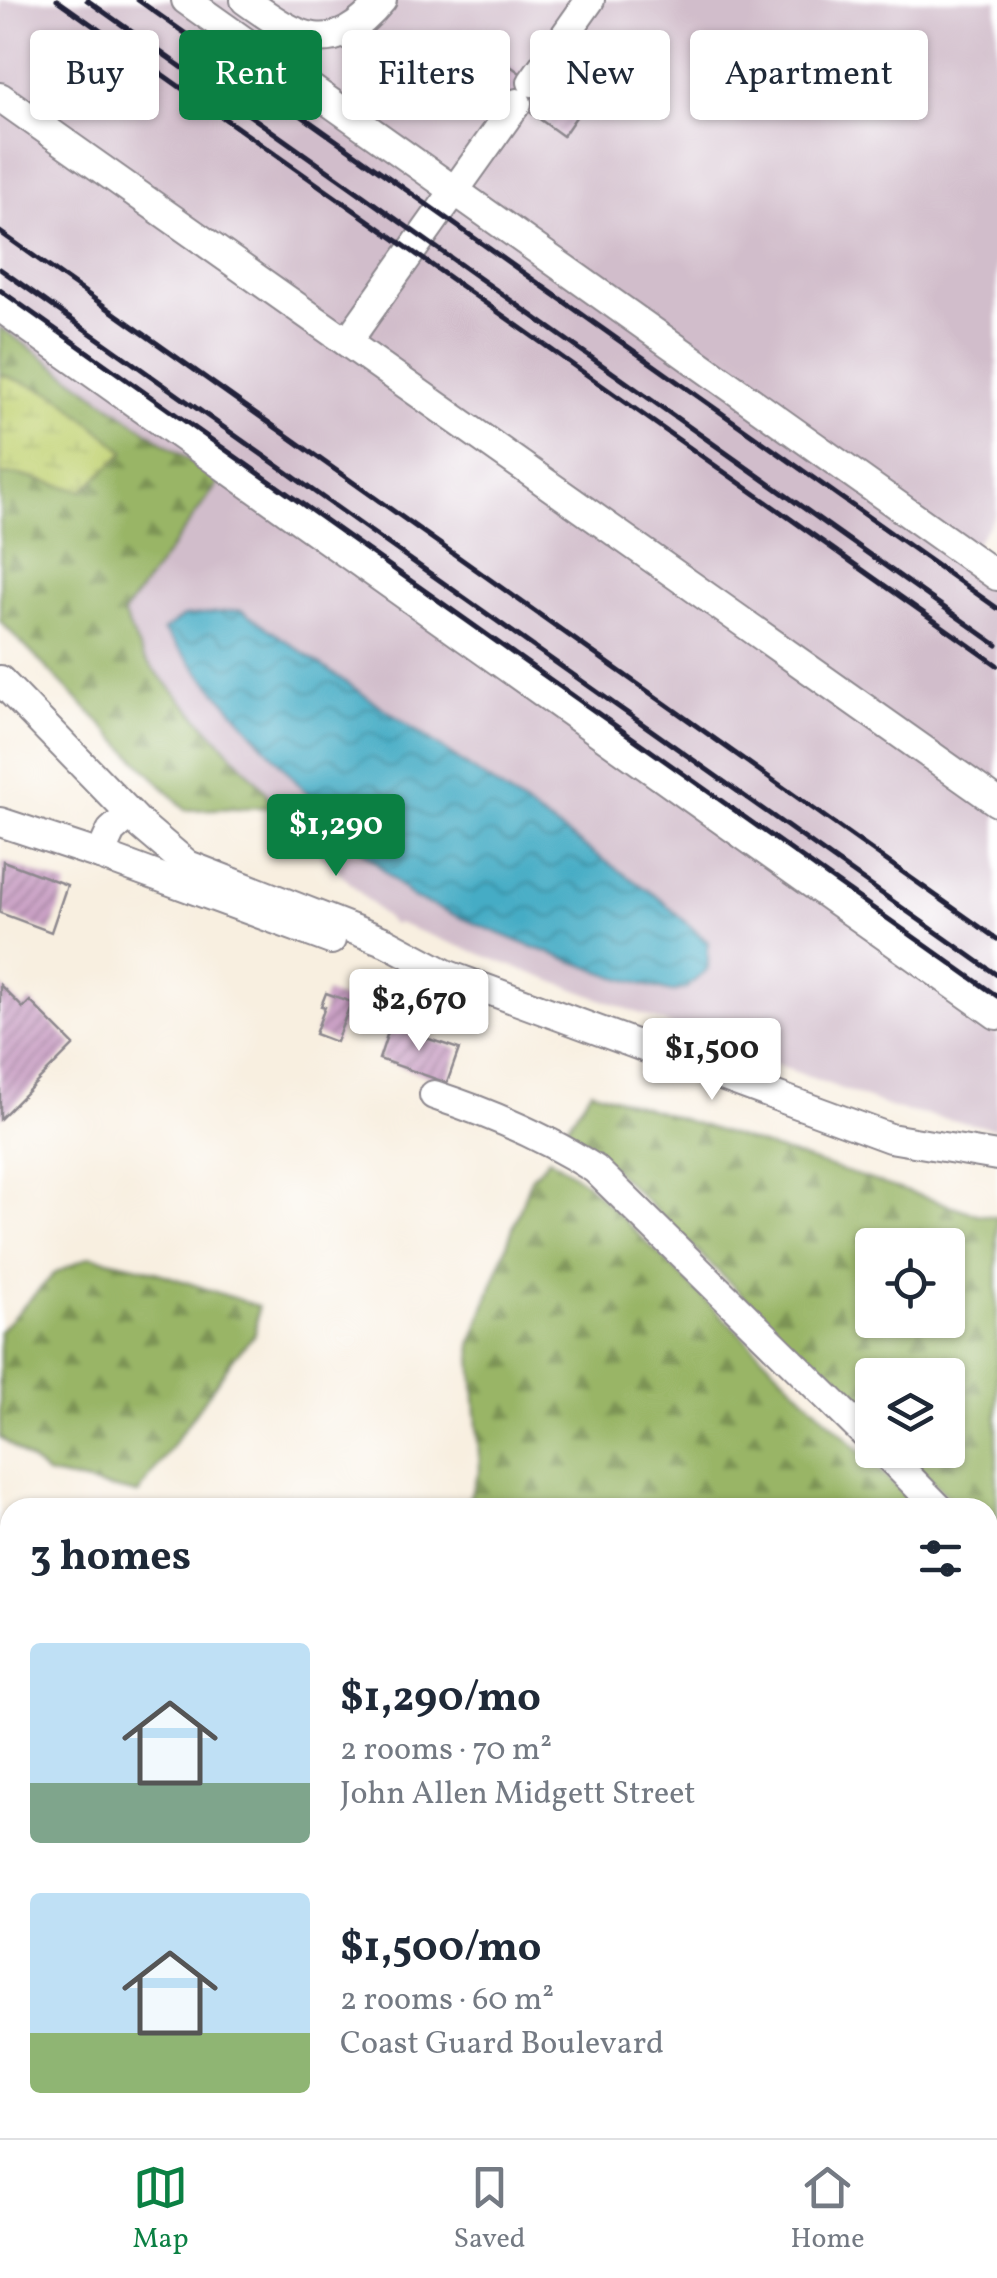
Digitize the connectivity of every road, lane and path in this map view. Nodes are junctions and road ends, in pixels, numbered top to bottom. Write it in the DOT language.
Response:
graph roads {
  1 [pos="186,0"];
  2 [pos="245,0"];
  3 [pos="382,0"];
  4 [pos="590,0"];
  5 [pos="0,97"];
  6 [pos="455,190"];
  7 [pos="0,308"];
  8 [pos="347,342"];
  9 [pos="997,576"];
  10 [pos="0,680"];
  11 [pos="997,802"];
  12 [pos="130,814"];
  13 [pos="0,822"];
  14 [pos="100,855"];
  15 [pos="383,950"];
  16 [pos="997,1016"];
  17 [pos="434,1096"];
  18 [pos="997,1156"];
  19 [pos="855,1424"];
  20 [pos="900,1468"];
  21 [pos="929,1498"];
  1 -- 6 [label="street"];
  2 -- 3 [label="street"];
  4 -- 6 [label="street"];
  5 -- 8 [label="street"];
  6 -- 8 [label="street"];
  6 -- 9 [label="street"];
  7 -- 16 [label="street"];
  8 -- 11 [label="street"];
  10 -- 12 [label="street"];
  12 -- 14 [label="street"];
  12 -- 15 [label="street"];
  13 -- 14 [label="street"];
  14 -- 15 [label="street"];
  15 -- 18 [label="street"];
  17 -- 19 [label="street"];
  20 -- 21 [label="street"];
}
